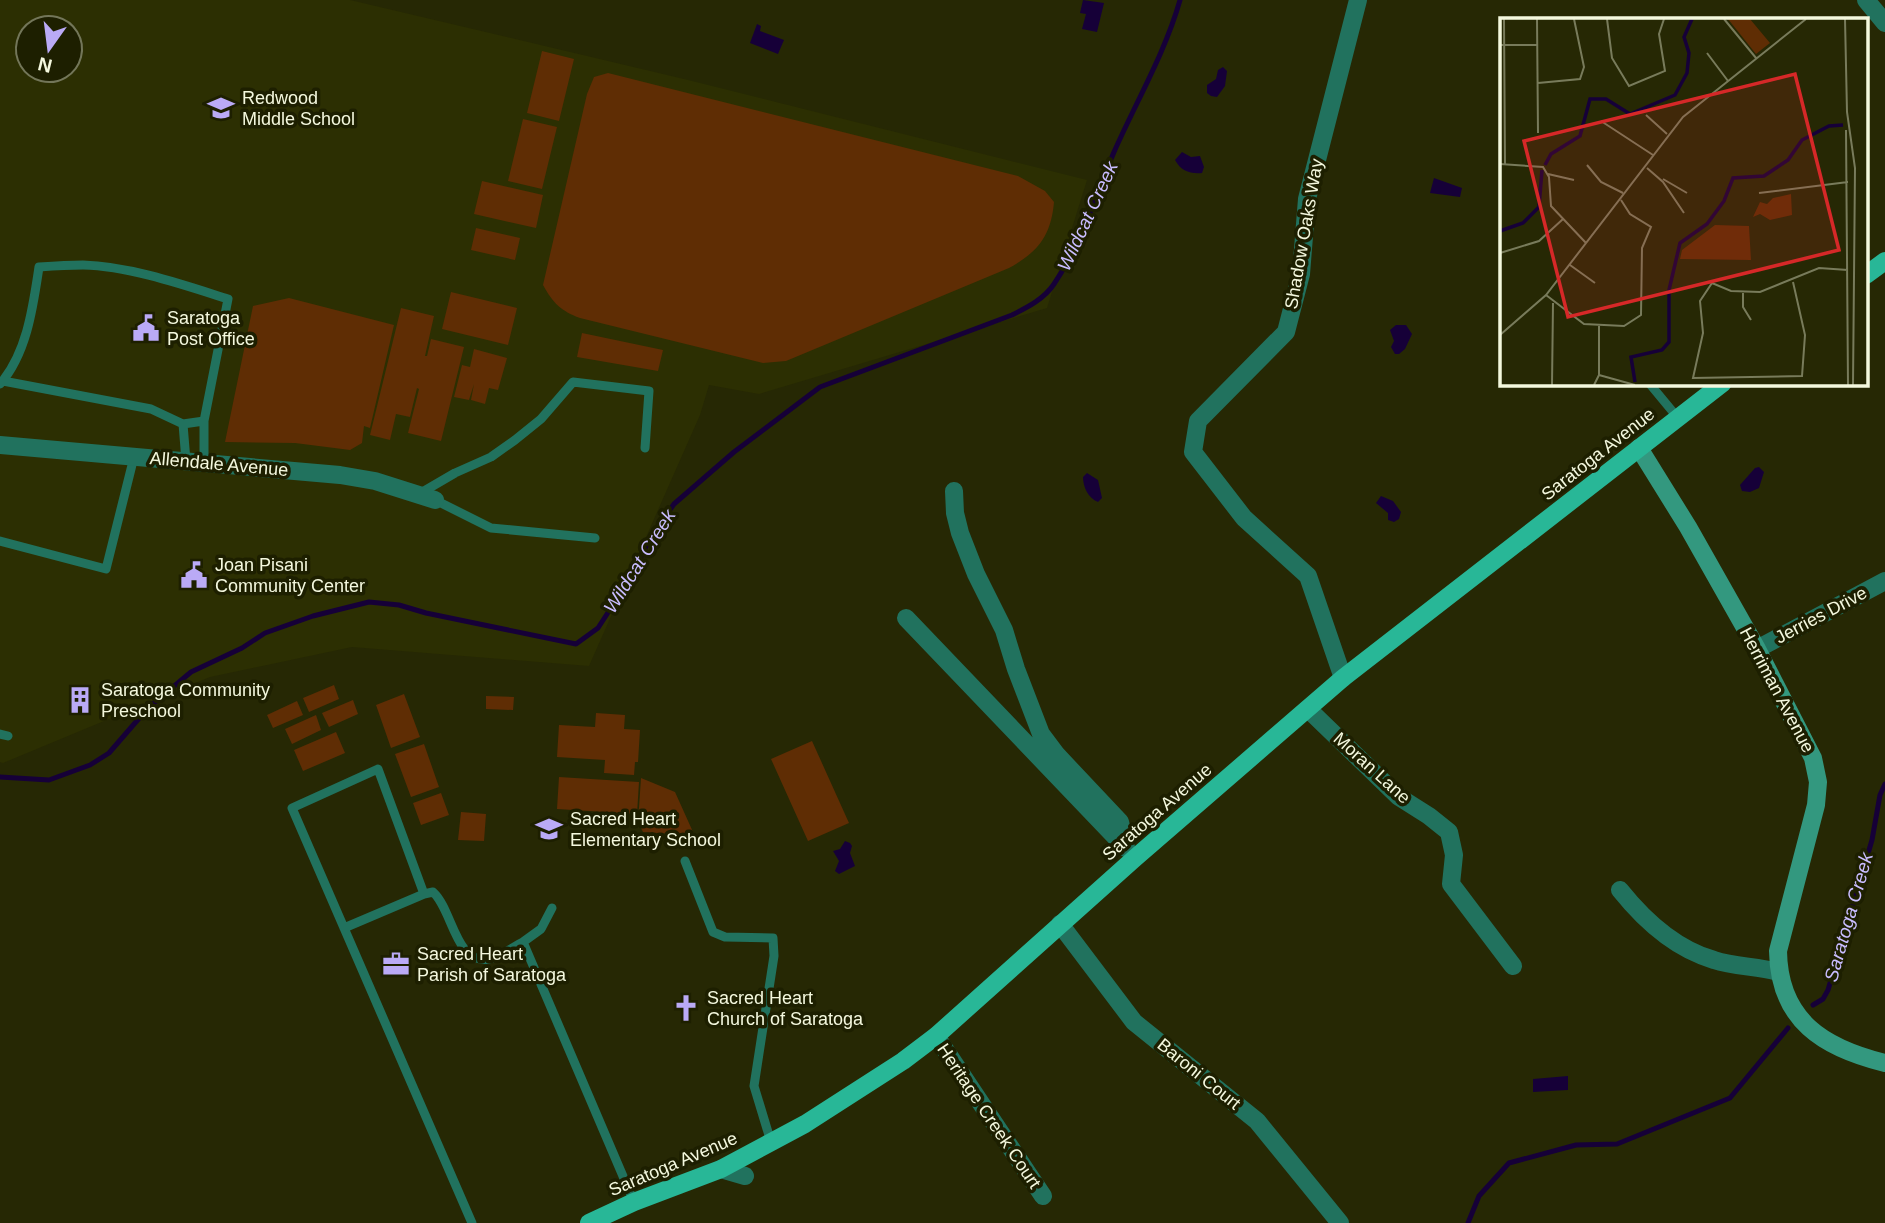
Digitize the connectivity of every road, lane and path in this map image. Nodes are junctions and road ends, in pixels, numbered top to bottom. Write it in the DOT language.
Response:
graph roads {
  1 [pos="1358,0"];
  2 [pos="1866,0"];
  3 [pos="1885,23"];
  4 [pos="1885,261"];
  5 [pos="1868,274"];
  6 [pos="2,382"];
  7 [pos="1651,385"];
  8 [pos="1720,385"];
  9 [pos="1678,418"];
  10 [pos="204,421"];
  11 [pos="183,424"];
  12 [pos="0,445"];
  13 [pos="645,448"];
  14 [pos="1639,448"];
  15 [pos="134,457"];
  16 [pos="195,462"];
  17 [pos="954,491"];
  18 [pos="427,497"];
  19 [pos="595,538"];
  20 [pos="0,541"];
  21 [pos="1885,581"];
  22 [pos="906,618"];
  23 [pos="1757,649"];
  24 [pos="1343,678"];
  25 [pos="1308,709"];
  26 [pos="1131,853"];
  27 [pos="685,861"];
  28 [pos="1620,890"];
  29 [pos="424,894"];
  30 [pos="552,908"];
  31 [pos="1060,925"];
  32 [pos="344,928"];
  33 [pos="523,942"];
  34 [pos="1513,966"];
  35 [pos="1778,972"];
  36 [pos="936,1036"];
  37 [pos="1885,1063"];
  38 [pos="771,1142"];
  39 [pos="721,1169"];
  40 [pos="745,1176"];
  41 [pos="1043,1196"];
  42 [pos="634,1202"];
  43 [pos="472,1223"];
  44 [pos="589,1223"];
  45 [pos="1340,1223"];
  1 -- 24 [label="street, Shadow Oaks Way"];
  2 -- 3 [label="street"];
  4 -- 5 [label="main road"];
  6 -- 10 [label="lane"];
  6 -- 11 [label="lane"];
  7 -- 9 [label="lane"];
  8 -- 9 [label="main road, Saratoga Avenue"];
  9 -- 14 [label="main road, Saratoga Avenue"];
  10 -- 11 [label="lane"];
  10 -- 16 [label="lane"];
  11 -- 16 [label="lane"];
  12 -- 15 [label="street, Allendale Avenue"];
  13 -- 18 [label="lane"];
  14 -- 23 [label="street, Herriman Avenue"];
  14 -- 24 [label="main road, Saratoga Avenue"];
  15 -- 16 [label="street, Allendale Avenue"];
  15 -- 20 [label="lane"];
  16 -- 18 [label="street, Allendale Avenue"];
  17 -- 26 [label="street"];
  18 -- 19 [label="lane"];
  21 -- 23 [label="street, Jerries Drive"];
  22 -- 26 [label="street"];
  23 -- 35 [label="street, Herriman Avenue"];
  24 -- 25 [label="main road, Saratoga Avenue"];
  25 -- 26 [label="main road, Saratoga Avenue"];
  25 -- 34 [label="street, Moran Lane"];
  26 -- 31 [label="main road, Saratoga Avenue"];
  27 -- 38 [label="lane"];
  28 -- 35 [label="street"];
  29 -- 32 [label="lane"];
  29 -- 32 [label="lane"];
  29 -- 33 [label="lane"];
  30 -- 33 [label="lane"];
  31 -- 36 [label="main road, Saratoga Avenue"];
  31 -- 45 [label="street, Baroni Court"];
  32 -- 43 [label="lane"];
  33 -- 42 [label="lane"];
  35 -- 37 [label="street, Herriman Avenue"];
  36 -- 38 [label="main road, Saratoga Avenue"];
  36 -- 41 [label="street, Heritage Creek Court"];
  38 -- 39 [label="main road, Saratoga Avenue"];
  39 -- 40 [label="street"];
  39 -- 42 [label="main road, Saratoga Avenue"];
  42 -- 44 [label="main road, Saratoga Avenue"];
}
